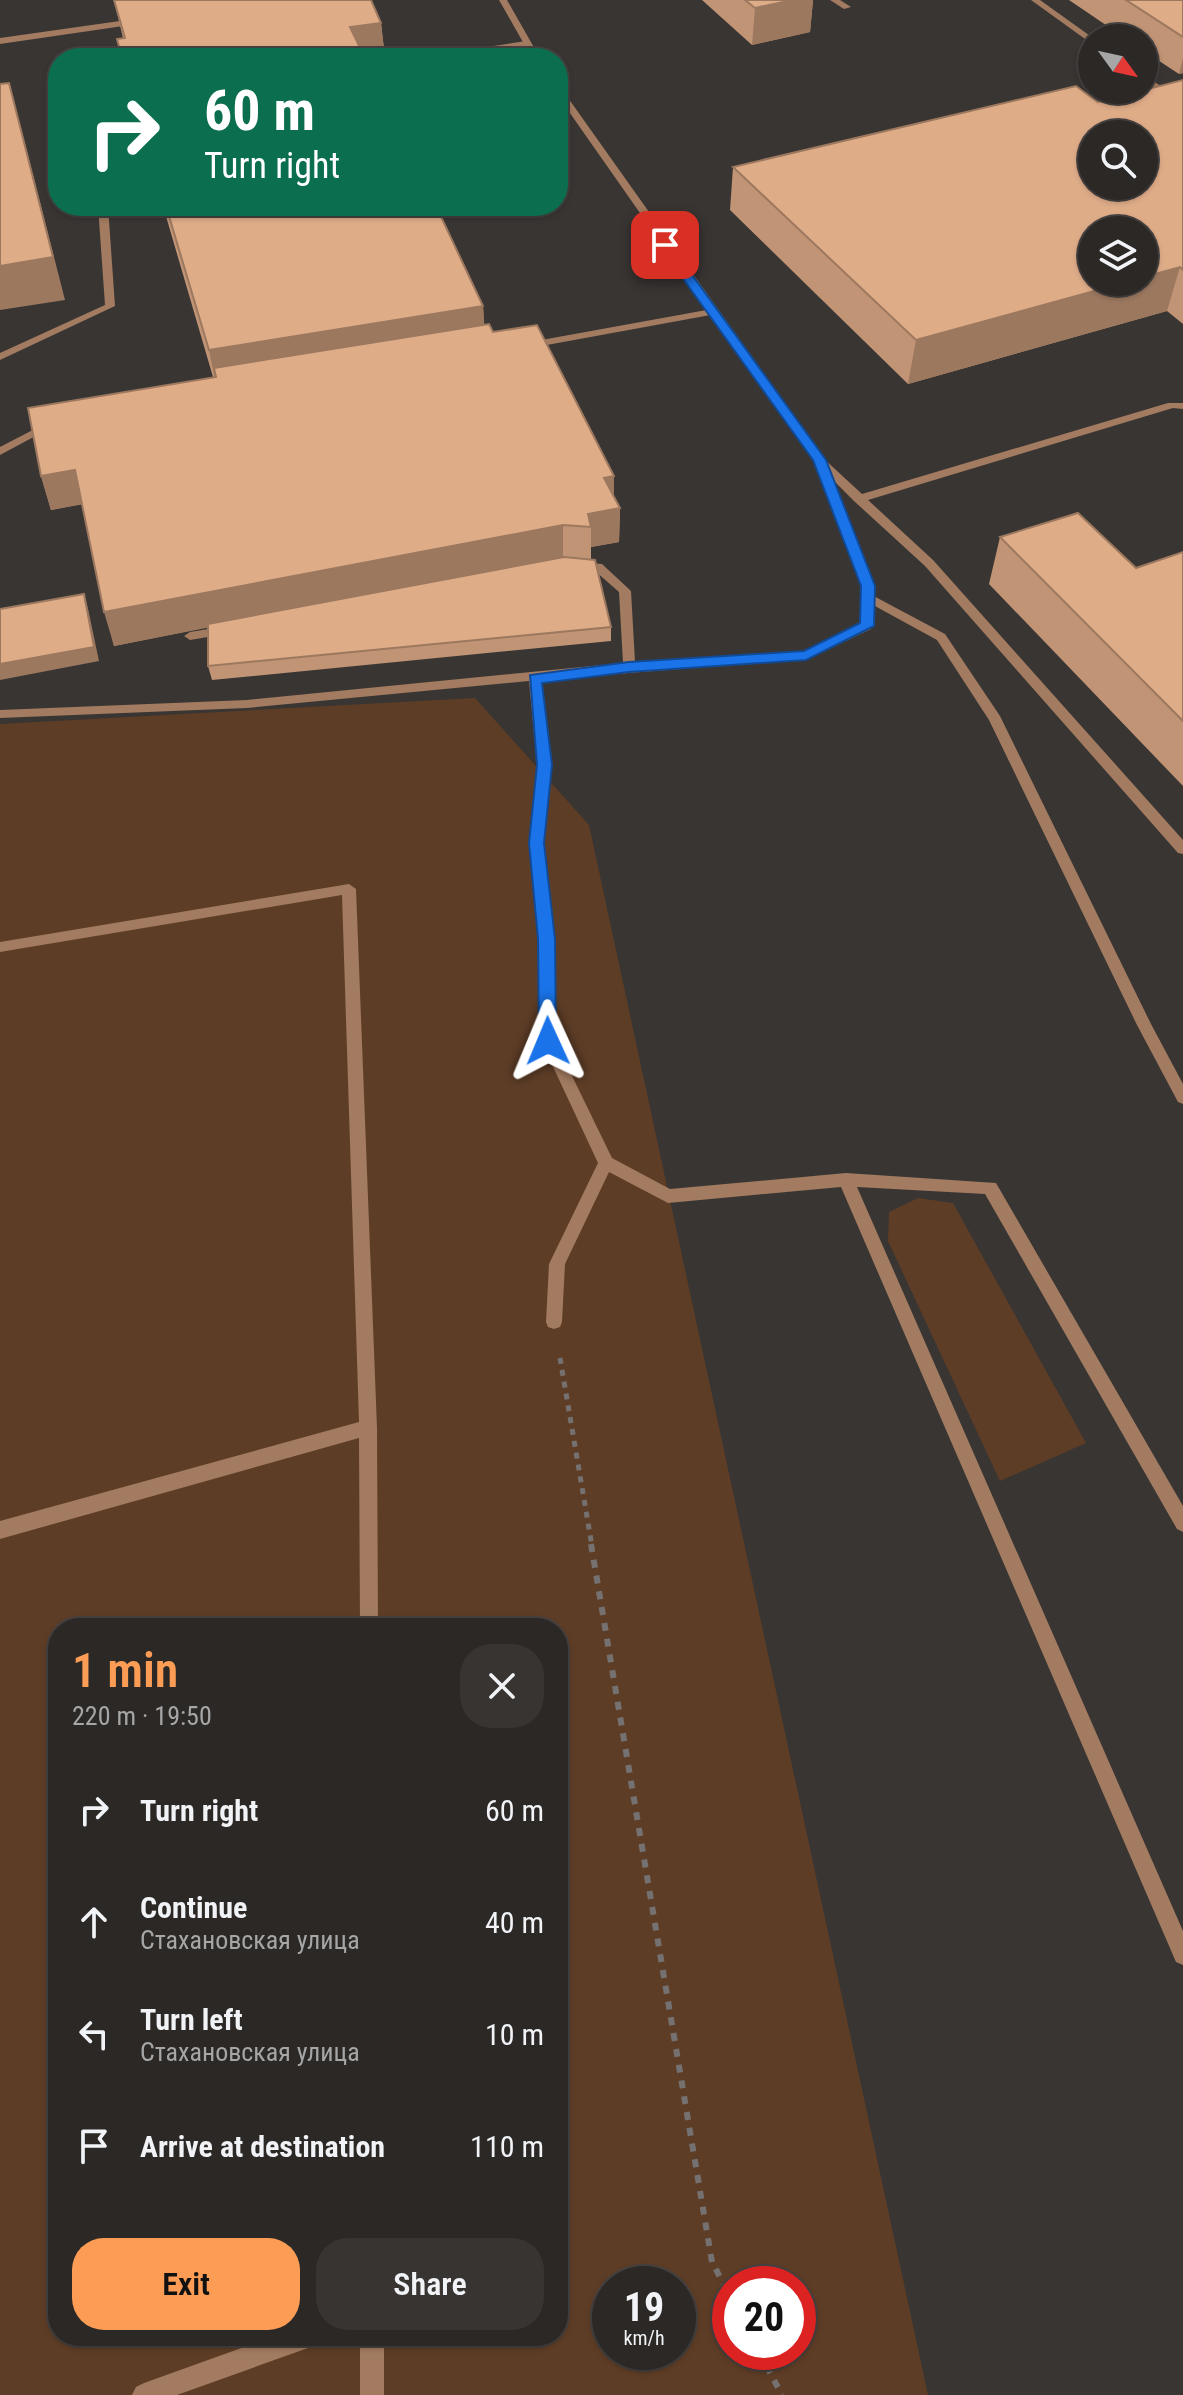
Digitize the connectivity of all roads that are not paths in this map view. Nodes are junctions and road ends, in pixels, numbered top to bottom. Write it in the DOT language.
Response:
graph roads {
  1 [pos="503,0"];
  2 [pos="834,0"];
  3 [pos="1035,0"];
  4 [pos="847,7"];
  5 [pos="151,20"];
  6 [pos="1078,31"];
  7 [pos="0,41"];
  8 [pos="526,44"];
  9 [pos="496,48"];
  10 [pos="529,48"];
  11 [pos="1158,88"];
  12 [pos="1183,92"];
  13 [pos="568,104"];
  14 [pos="104,216"];
  15 [pos="712,312"];
  16 [pos="516,348"];
  17 [pos="0,357"];
  18 [pos="1183,406"];
  19 [pos="66,421"];
  20 [pos="0,452"];
  21 [pos="819,460"];
  22 [pos="858,499"];
  23 [pos="564,565"];
  24 [pos="868,597"];
  25 [pos="237,628"];
  26 [pos="190,636"];
  27 [pos="629,667"];
  28 [pos="535,679"];
  29 [pos="0,714"];
  30 [pos="1183,849"];
  31 [pos="0,947"];
  32 [pos="1183,1098"];
  33 [pos="606,1163"];
  34 [pos="846,1180"];
  35 [pos="554,1322"];
  36 [pos="368,1428"];
  37 [pos="1183,1523"];
  38 [pos="0,1530"];
  39 [pos="369,1618"];
  40 [pos="1183,1955"];
  41 [pos="280,2346"];
  42 [pos="372,2346"];
  43 [pos="144,2395"];
  44 [pos="372,2395"];
  1 -- 8 [label="street"];
  2 -- 4 [label="street"];
  3 -- 6 [label="street"];
  5 -- 7 [label="street"];
  8 -- 9 [label="street"];
  8 -- 10 [label="street"];
  11 -- 12 [label="street"];
  13 -- 15 [label="street"];
  14 -- 17 [label="street"];
  15 -- 16 [label="street"];
  15 -- 21 [label="street"];
  18 -- 22 [label="street"];
  19 -- 20 [label="street"];
  21 -- 22 [label="street"];
  21 -- 24 [label="street"];
  22 -- 30 [label="street"];
  23 -- 27 [label="street"];
  24 -- 27 [label="street"];
  24 -- 32 [label="street"];
  25 -- 26 [label="street"];
  27 -- 28 [label="street"];
  28 -- 29 [label="street"];
  28 -- 33 [label="street"];
  31 -- 36 [label="street"];
  33 -- 34 [label="street"];
  33 -- 35 [label="street"];
  34 -- 37 [label="street"];
  34 -- 40 [label="street"];
  36 -- 38 [label="street"];
  36 -- 39 [label="street"];
  41 -- 43 [label="street"];
  42 -- 44 [label="street"];
}
